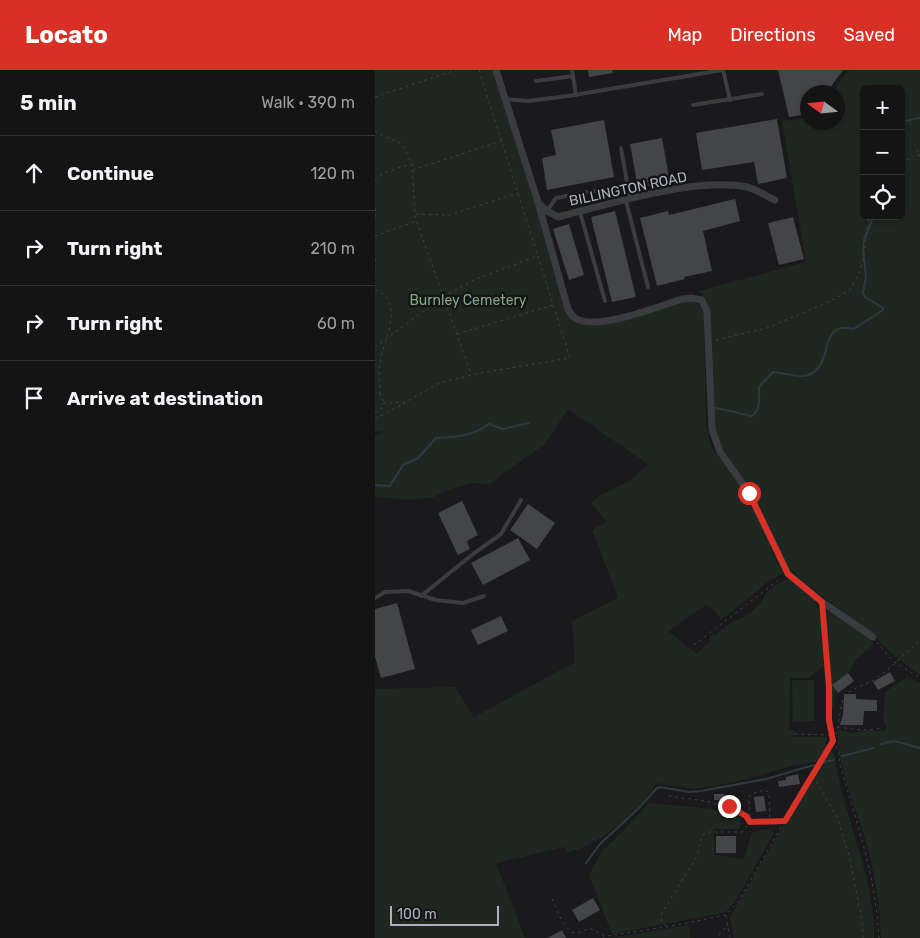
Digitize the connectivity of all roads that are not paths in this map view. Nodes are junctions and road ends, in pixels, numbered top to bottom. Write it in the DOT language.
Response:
graph roads {
  1 [pos="496,70"];
  2 [pos="572,70"];
  3 [pos="723,70"];
  4 [pos="573,76"];
  5 [pos="537,81"];
  6 [pos="762,94"];
  7 [pos="576,95"];
  8 [pos="505,99"];
  9 [pos="730,100"];
  10 [pos="693,106"];
  11 [pos="621,148"];
  12 [pos="627,185"];
  13 [pos="628,200"];
  14 [pos="775,200"];
  15 [pos="537,202"];
  16 [pos="547,211"];
  17 [pos="580,212"];
  18 [pos="648,287"];
  19 [pos="605,301"];
  20 [pos="521,500"];
  21 [pos="421,596"];
  22 [pos="484,596"];
  23 [pos="375,598"];
  24 [pos="873,637"];
  1 -- 8 [label="street"];
  2 -- 4 [label="lane"];
  3 -- 7 [label="lane"];
  3 -- 9 [label="lane"];
  4 -- 5 [label="lane"];
  4 -- 7 [label="lane"];
  6 -- 9 [label="lane"];
  7 -- 8 [label="lane"];
  8 -- 15 [label="street"];
  9 -- 10 [label="lane"];
  11 -- 12 [label="lane"];
  12 -- 13 [label="lane"];
  12 -- 16 [label="lane"];
  13 -- 14 [label="street, BILLINGTON ROAD"];
  13 -- 17 [label="street, BILLINGTON ROAD"];
  13 -- 18 [label="lane"];
  15 -- 16 [label="street"];
  15 -- 24 [label="street"];
  16 -- 17 [label="street, BILLINGTON ROAD"];
  17 -- 19 [label="lane"];
  20 -- 21 [label="lane"];
  21 -- 22 [label="lane"];
  21 -- 23 [label="lane"];
}
